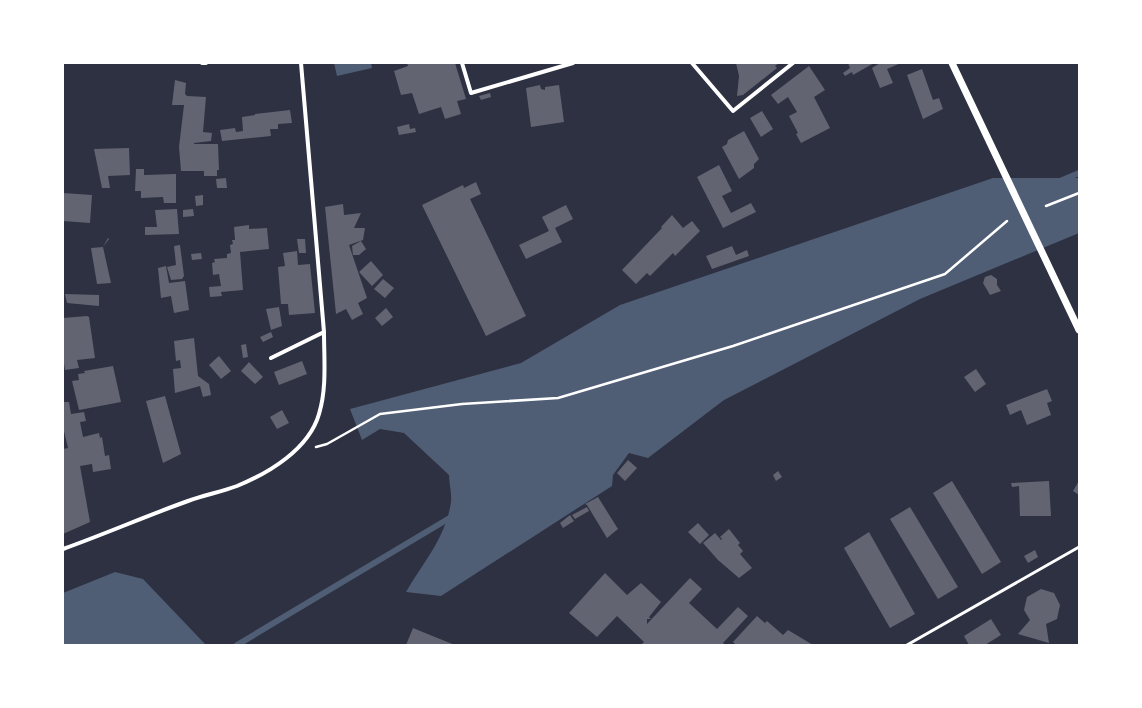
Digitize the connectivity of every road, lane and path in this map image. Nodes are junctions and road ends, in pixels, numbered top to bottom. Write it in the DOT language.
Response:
graph roads {
  1 [pos="202,63"];
  2 [pos="206,63"];
  3 [pos="301,63"];
  4 [pos="462,63"];
  5 [pos="573,63"];
  6 [pos="692,63"];
  7 [pos="793,63"];
  8 [pos="952,63"];
  9 [pos="1079,193"];
  10 [pos="1046,206"];
  11 [pos="1007,221"];
  12 [pos="1078,327"];
  13 [pos="324,332"];
  14 [pos="271,358"];
  15 [pos="294,451"];
  16 [pos="1079,547"];
  17 [pos="63,548"];
  18 [pos="908,645"];
  1 -- 2 [label="street"];
  3 -- 13 [label="street"];
  4 -- 5 [label="street"];
  6 -- 7 [label="street"];
  8 -- 12 [label="street"];
  9 -- 10 [label="path"];
  11 -- 15 [label="path"];
  13 -- 14 [label="street"];
  13 -- 15 [label="street"];
  15 -- 17 [label="street"];
  16 -- 18 [label="lane"];
}
